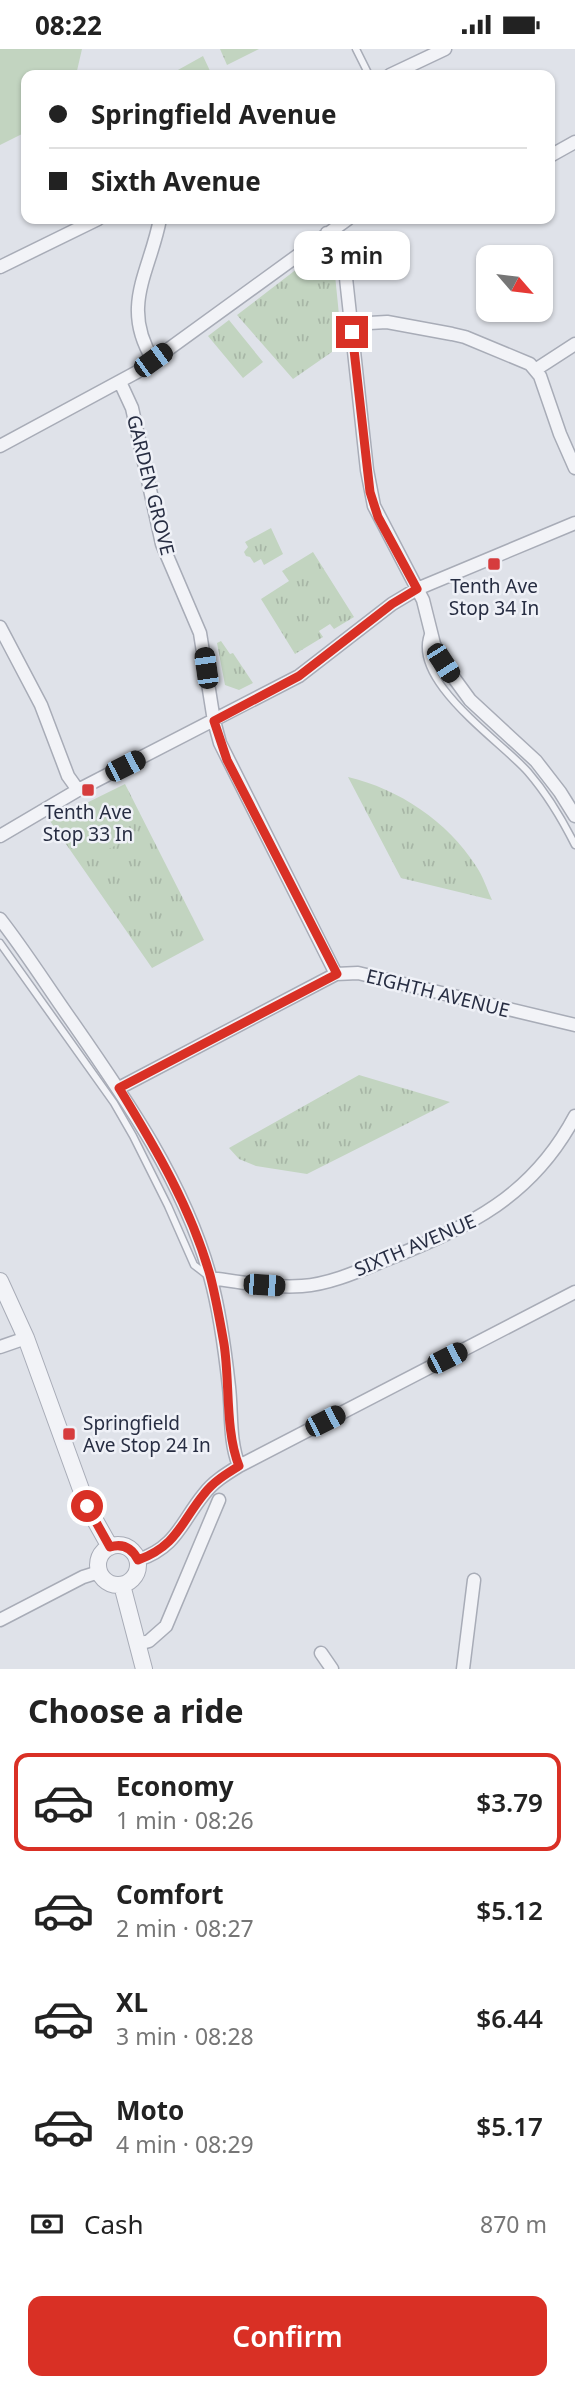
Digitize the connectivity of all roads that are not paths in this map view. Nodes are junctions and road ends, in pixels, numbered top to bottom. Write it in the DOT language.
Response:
graph roads {
  1 [pos="356,49"];
  2 [pos="445,49"];
  3 [pos="366,70"];
  4 [pos="401,70"];
  5 [pos="575,142"];
  6 [pos="555,153"];
  7 [pos="88,224"];
  8 [pos="158,224"];
  9 [pos="340,224"];
  10 [pos="327,233"];
  11 [pos="0,267"];
  12 [pos="351,324"];
  13 [pos="575,344"];
  14 [pos="153,360"];
  15 [pos="535,370"];
  16 [pos="120,382"];
  17 [pos="0,446"];
  18 [pos="575,468"];
  19 [pos="575,523"];
  20 [pos="417,589"];
  21 [pos="0,627"];
  22 [pos="430,628"];
  23 [pos="214,721"];
  24 [pos="78,790"];
  25 [pos="575,816"];
  26 [pos="0,836"];
  27 [pos="575,845"];
  28 [pos="0,919"];
  29 [pos="0,943"];
  30 [pos="337,974"];
  31 [pos="575,1025"];
  32 [pos="119,1088"];
  33 [pos="575,1116"];
  34 [pos="211,1278"];
  35 [pos="0,1281"];
  36 [pos="575,1292"];
  37 [pos="26,1338"];
  38 [pos="0,1347"];
  39 [pos="239,1466"];
  40 [pos="219,1500"];
  41 [pos="110,1547"];
  42 [pos="138,1560"];
  43 [pos="99,1572"];
  44 [pos="474,1580"];
  45 [pos="122,1585"];
  46 [pos="0,1620"];
  47 [pos="138,1644"];
  48 [pos="321,1653"];
  49 [pos="144,1669"];
  50 [pos="331,1669"];
  51 [pos="463,1669"];
  1 -- 3 [label="lane"];
  2 -- 4 [label="street"];
  5 -- 6 [label="street"];
  7 -- 11 [label="street"];
  8 -- 14 [label="street"];
  9 -- 10 [label="street"];
  10 -- 12 [label="street"];
  10 -- 14 [label="street"];
  12 -- 15 [label="street"];
  12 -- 20 [label="street"];
  13 -- 15 [label="street"];
  14 -- 16 [label="street"];
  15 -- 18 [label="street"];
  16 -- 17 [label="street"];
  16 -- 23 [label="street, GARDEN GROVE"];
  19 -- 20 [label="street"];
  20 -- 22 [label="street"];
  20 -- 23 [label="street"];
  21 -- 24 [label="street"];
  22 -- 25 [label="street"];
  22 -- 27 [label="lane"];
  23 -- 24 [label="street"];
  23 -- 30 [label="street, GARDEN GROVE"];
  24 -- 26 [label="street"];
  28 -- 32 [label="street"];
  29 -- 34 [label="lane"];
  30 -- 31 [label="street, EIGHTH AVENUE"];
  30 -- 32 [label="street"];
  32 -- 34 [label="street"];
  33 -- 34 [label="street, SIXTH AVENUE"];
  34 -- 39 [label="street"];
  35 -- 37 [label="street"];
  36 -- 39 [label="street"];
  37 -- 38 [label="street"];
  37 -- 41 [label="street"];
  39 -- 42 [label="street"];
  40 -- 47 [label="street"];
  41 -- 42 [label="street"];
  41 -- 43 [label="street"];
  42 -- 45 [label="street"];
  43 -- 45 [label="street"];
  43 -- 46 [label="street"];
  44 -- 51 [label="street"];
  45 -- 47 [label="street"];
  47 -- 49 [label="street"];
  48 -- 50 [label="street"];
}
